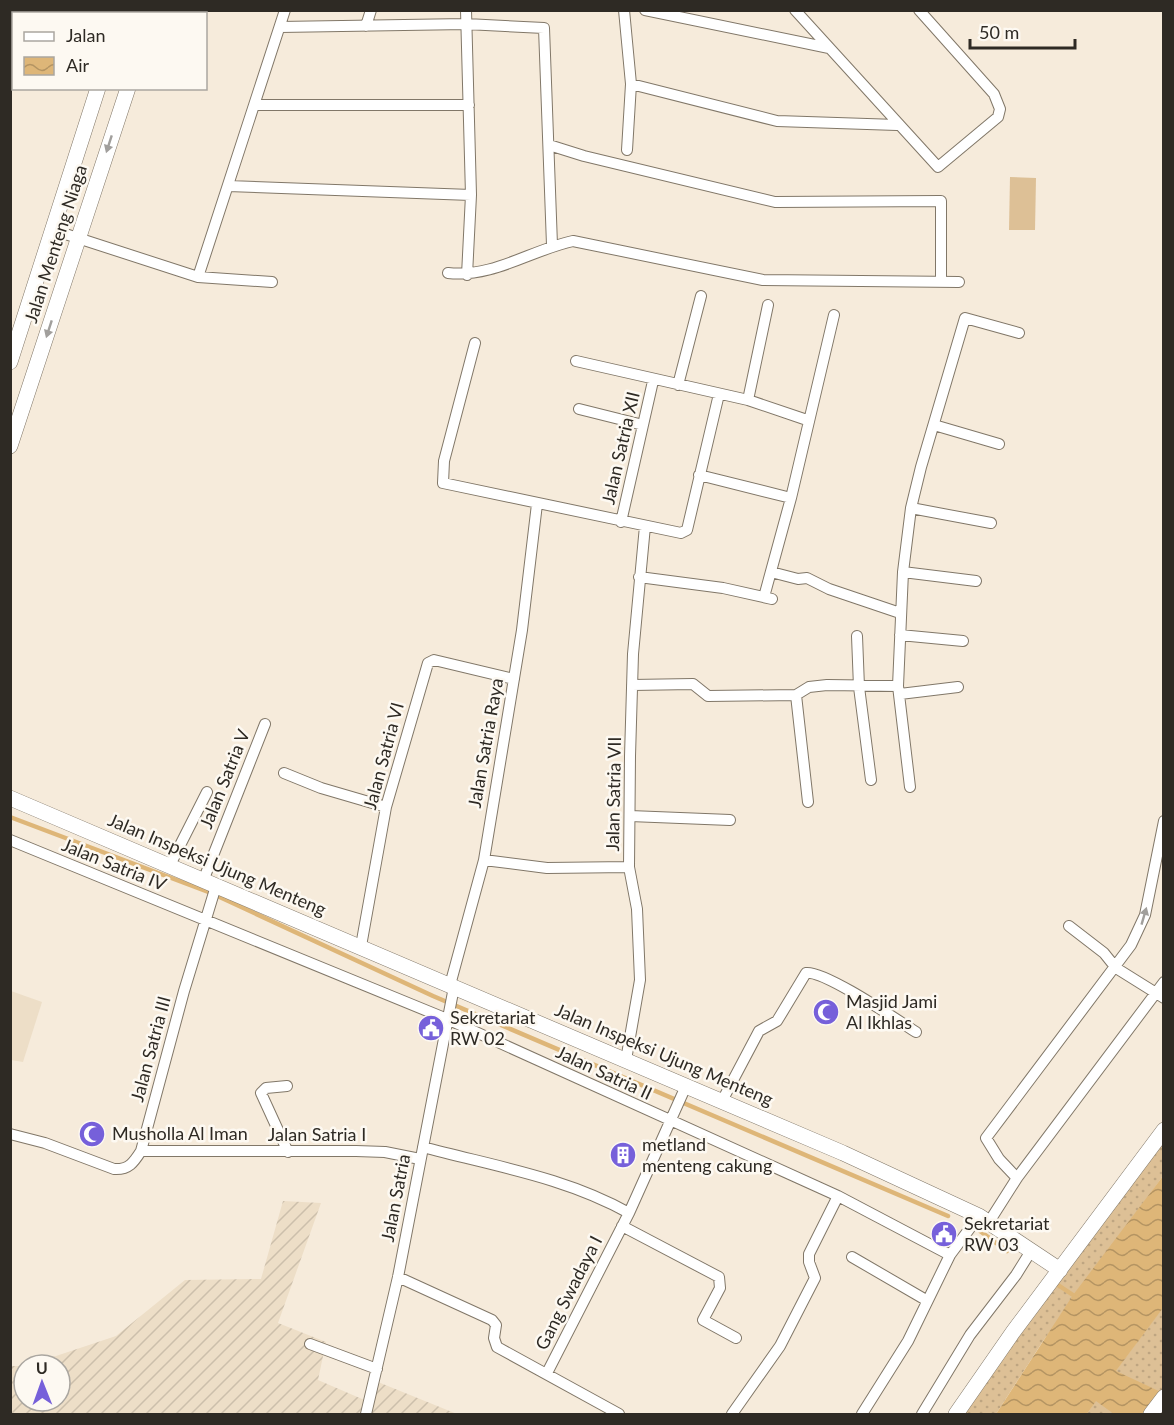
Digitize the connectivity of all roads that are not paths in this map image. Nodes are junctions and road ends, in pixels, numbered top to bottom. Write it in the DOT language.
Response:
graph roads {
  1 [pos="285,10"];
  2 [pos="371,10"];
  3 [pos="466,10"];
  4 [pos="624,10"];
  5 [pos="645,10"];
  6 [pos="795,10"];
  7 [pos="919,10"];
  8 [pos="466,24"];
  9 [pos="366,26"];
  10 [pos="280,27"];
  11 [pos="829,48"];
  12 [pos="631,84"];
  13 [pos="97,90"];
  14 [pos="127,90"];
  15 [pos="254,105"];
  16 [pos="469,105"];
  17 [pos="897,125"];
  18 [pos="549,145"];
  19 [pos="627,150"];
  20 [pos="228,186"];
  21 [pos="471,195"];
  22 [pos="53,230"];
  23 [pos="79,238"];
  24 [pos="552,245"];
  25 [pos="448,273"];
  26 [pos="467,275"];
  27 [pos="198,277"];
  28 [pos="272,282"];
  29 [pos="941,282"];
  30 [pos="959,282"];
  31 [pos="701,296"];
  32 [pos="768,304"];
  33 [pos="834,315"];
  34 [pos="1019,333"];
  35 [pos="474,343"];
  36 [pos="13,346"];
  37 [pos="576,361"];
  38 [pos="10,362"];
  39 [pos="653,381"];
  40 [pos="678,385"];
  41 [pos="719,394"];
  42 [pos="748,400"];
  43 [pos="579,409"];
  44 [pos="807,420"];
  45 [pos="643,425"];
  46 [pos="934,425"];
  47 [pos="999,444"];
  48 [pos="10,446"];
  49 [pos="699,475"];
  50 [pos="791,498"];
  51 [pos="537,504"];
  52 [pos="911,508"];
  53 [pos="621,522"];
  54 [pos="991,523"];
  55 [pos="645,526"];
  56 [pos="771,572"];
  57 [pos="903,572"];
  58 [pos="639,577"];
  59 [pos="976,581"];
  60 [pos="900,613"];
  61 [pos="900,635"];
  62 [pos="857,636"];
  63 [pos="963,640"];
  64 [pos="514,679"];
  65 [pos="632,685"];
  66 [pos="859,687"];
  67 [pos="958,687"];
  68 [pos="899,690"];
  69 [pos="796,695"];
  70 [pos="265,724"];
  71 [pos="284,773"];
  72 [pos="871,780"];
  73 [pos="910,787"];
  74 [pos="207,792"];
  75 [pos="10,798"];
  76 [pos="808,802"];
  77 [pos="386,807"];
  78 [pos="630,816"];
  79 [pos="730,820"];
  80 [pos="1164,821"];
  81 [pos="10,840"];
  82 [pos="484,860"];
  83 [pos="169,867"];
  84 [pos="629,867"];
  85 [pos="211,888"];
  86 [pos="206,917"];
  87 [pos="1069,926"];
  88 [pos="361,946"];
  89 [pos="1116,968"];
  90 [pos="1164,982"];
  91 [pos="453,987"];
  92 [pos="1160,995"];
  93 [pos="448,1017"];
  94 [pos="916,1032"];
  95 [pos="626,1060"];
  96 [pos="287,1086"];
  97 [pos="685,1089"];
  98 [pos="722,1101"];
  99 [pos="671,1121"];
  100 [pos="1164,1130"];
  101 [pos="10,1134"];
  102 [pos="423,1147"];
  103 [pos="141,1151"];
  104 [pos="288,1152"];
  105 [pos="420,1159"];
  106 [pos="1017,1178"];
  107 [pos="838,1196"];
  108 [pos="629,1214"];
  109 [pos="981,1220"];
  110 [pos="622,1226"];
  111 [pos="952,1251"];
  112 [pos="1031,1251"];
  113 [pos="852,1257"];
  114 [pos="1060,1270"];
  115 [pos="398,1277"];
  116 [pos="926,1300"];
  117 [pos="736,1338"];
  118 [pos="310,1344"];
  119 [pos="377,1369"];
  120 [pos="547,1373"];
  121 [pos="366,1414"];
  122 [pos="619,1414"];
  123 [pos="732,1414"];
  124 [pos="862,1414"];
  125 [pos="922,1414"];
  126 [pos="956,1414"];
  1 -- 10 [label="street"];
  2 -- 9 [label="street"];
  3 -- 8 [label="street"];
  4 -- 12 [label="street"];
  5 -- 11 [label="street"];
  6 -- 11 [label="street"];
  7 -- 17 [label="street"];
  8 -- 9 [label="street"];
  8 -- 16 [label="street"];
  8 -- 18 [label="street"];
  9 -- 10 [label="street"];
  10 -- 15 [label="street"];
  11 -- 17 [label="street"];
  12 -- 17 [label="street"];
  12 -- 19 [label="street"];
  13 -- 22 [label="street, Jalan Menteng Niaga"];
  14 -- 23 [label="street, Jalan Menteng Niaga, one-way"];
  15 -- 16 [label="street"];
  15 -- 20 [label="street"];
  16 -- 21 [label="street"];
  18 -- 24 [label="street"];
  18 -- 29 [label="street"];
  20 -- 21 [label="street"];
  20 -- 27 [label="street"];
  21 -- 26 [label="street"];
  22 -- 23 [label="street"];
  22 -- 36 [label="street, Jalan Menteng Niaga"];
  23 -- 27 [label="street"];
  23 -- 48 [label="street, Jalan Menteng Niaga, one-way"];
  24 -- 26 [label="street"];
  24 -- 29 [label="street"];
  25 -- 26 [label="street"];
  27 -- 28 [label="street"];
  29 -- 30 [label="street"];
  31 -- 40 [label="street"];
  32 -- 42 [label="street"];
  33 -- 44 [label="street"];
  34 -- 46 [label="street"];
  35 -- 51 [label="street, Jalan Satria XII"];
  36 -- 38 [label="street, Jalan Menteng Niaga"];
  37 -- 39 [label="street"];
  39 -- 40 [label="street"];
  39 -- 45 [label="street, Jalan Satria XII"];
  40 -- 41 [label="street"];
  41 -- 42 [label="street"];
  41 -- 49 [label="street"];
  42 -- 44 [label="street"];
  43 -- 45 [label="street"];
  44 -- 50 [label="street"];
  45 -- 53 [label="street, Jalan Satria XII"];
  46 -- 47 [label="street"];
  46 -- 52 [label="street"];
  49 -- 50 [label="street"];
  49 -- 55 [label="street, Jalan Satria XII"];
  50 -- 56 [label="street"];
  51 -- 53 [label="street, Jalan Satria XII"];
  51 -- 64 [label="street, Jalan Satria Raya"];
  52 -- 54 [label="street"];
  52 -- 57 [label="street"];
  53 -- 55 [label="street, Jalan Satria XII"];
  55 -- 58 [label="street, Jalan Satria VII"];
  56 -- 58 [label="street"];
  56 -- 60 [label="street"];
  57 -- 59 [label="street"];
  57 -- 60 [label="street"];
  58 -- 65 [label="street, Jalan Satria VII"];
  60 -- 61 [label="street"];
  61 -- 63 [label="street"];
  61 -- 68 [label="street"];
  62 -- 66 [label="street"];
  64 -- 77 [label="street, Jalan Satria VI"];
  64 -- 82 [label="street, Jalan Satria Raya"];
  65 -- 69 [label="street"];
  65 -- 78 [label="street, Jalan Satria VII"];
  66 -- 68 [label="street"];
  66 -- 69 [label="street"];
  66 -- 72 [label="street"];
  67 -- 68 [label="street"];
  68 -- 73 [label="street"];
  69 -- 76 [label="street"];
  70 -- 85 [label="street, Jalan Satria V"];
  71 -- 77 [label="street"];
  74 -- 83 [label="street"];
  75 -- 83 [label="street, Jalan Inspeksi Ujung Menteng"];
  77 -- 88 [label="street, Jalan Satria VI"];
  78 -- 79 [label="street"];
  78 -- 84 [label="street, Jalan Satria VII"];
  89 -- 80 [label="street, one-way"];
  81 -- 86 [label="street, Jalan Satria IV"];
  82 -- 84 [label="street"];
  82 -- 91 [label="street, Jalan Satria Raya"];
  83 -- 85 [label="street, Jalan Inspeksi Ujung Menteng"];
  84 -- 95 [label="street, Jalan Satria VII"];
  85 -- 86 [label="street, Jalan Satria III"];
  85 -- 88 [label="street, Jalan Inspeksi Ujung Menteng"];
  86 -- 93 [label="street, Jalan Satria II"];
  86 -- 103 [label="street, Jalan Satria III"];
  87 -- 89 [label="street"];
  88 -- 91 [label="street, Jalan Inspeksi Ujung Menteng"];
  89 -- 92 [label="street"];
  89 -- 106 [label="street"];
  90 -- 92 [label="street"];
  91 -- 93 [label="street, Jalan Satria"];
  91 -- 95 [label="street, Jalan Inspeksi Ujung Menteng"];
  92 -- 106 [label="street"];
  93 -- 99 [label="street, Jalan Satria II"];
  93 -- 102 [label="street, Jalan Satria"];
  94 -- 98 [label="street"];
  95 -- 97 [label="street, Jalan Inspeksi Ujung Menteng"];
  96 -- 104 [label="street"];
  97 -- 98 [label="street, Jalan Inspeksi Ujung Menteng"];
  97 -- 99 [label="street, Gang Swadaya I"];
  98 -- 109 [label="street, Jalan Inspeksi Ujung Menteng"];
  99 -- 107 [label="street, Jalan Satria II"];
  99 -- 108 [label="street, Gang Swadaya I"];
  100 -- 114 [label="street"];
  101 -- 103 [label="street"];
  102 -- 105 [label="street, Jalan Satria"];
  102 -- 108 [label="street"];
  103 -- 104 [label="street, Jalan Satria I"];
  104 -- 105 [label="street, Jalan Satria I"];
  105 -- 115 [label="street, Jalan Satria"];
  106 -- 109 [label="street"];
  107 -- 111 [label="street, Jalan Satria II"];
  107 -- 123 [label="street"];
  108 -- 110 [label="street, Gang Swadaya I"];
  109 -- 111 [label="street"];
  109 -- 112 [label="street, Jalan Inspeksi Ujung Menteng"];
  110 -- 117 [label="street"];
  110 -- 120 [label="street, Gang Swadaya I"];
  111 -- 116 [label="street"];
  112 -- 114 [label="street, Jalan Inspeksi Ujung Menteng"];
  112 -- 125 [label="street"];
  113 -- 116 [label="street"];
  114 -- 126 [label="street"];
  115 -- 119 [label="street, Jalan Satria"];
  115 -- 120 [label="street, Gang Swadaya I"];
  116 -- 124 [label="street"];
  118 -- 119 [label="street"];
  119 -- 121 [label="street, Jalan Satria"];
  120 -- 122 [label="street"];
}
